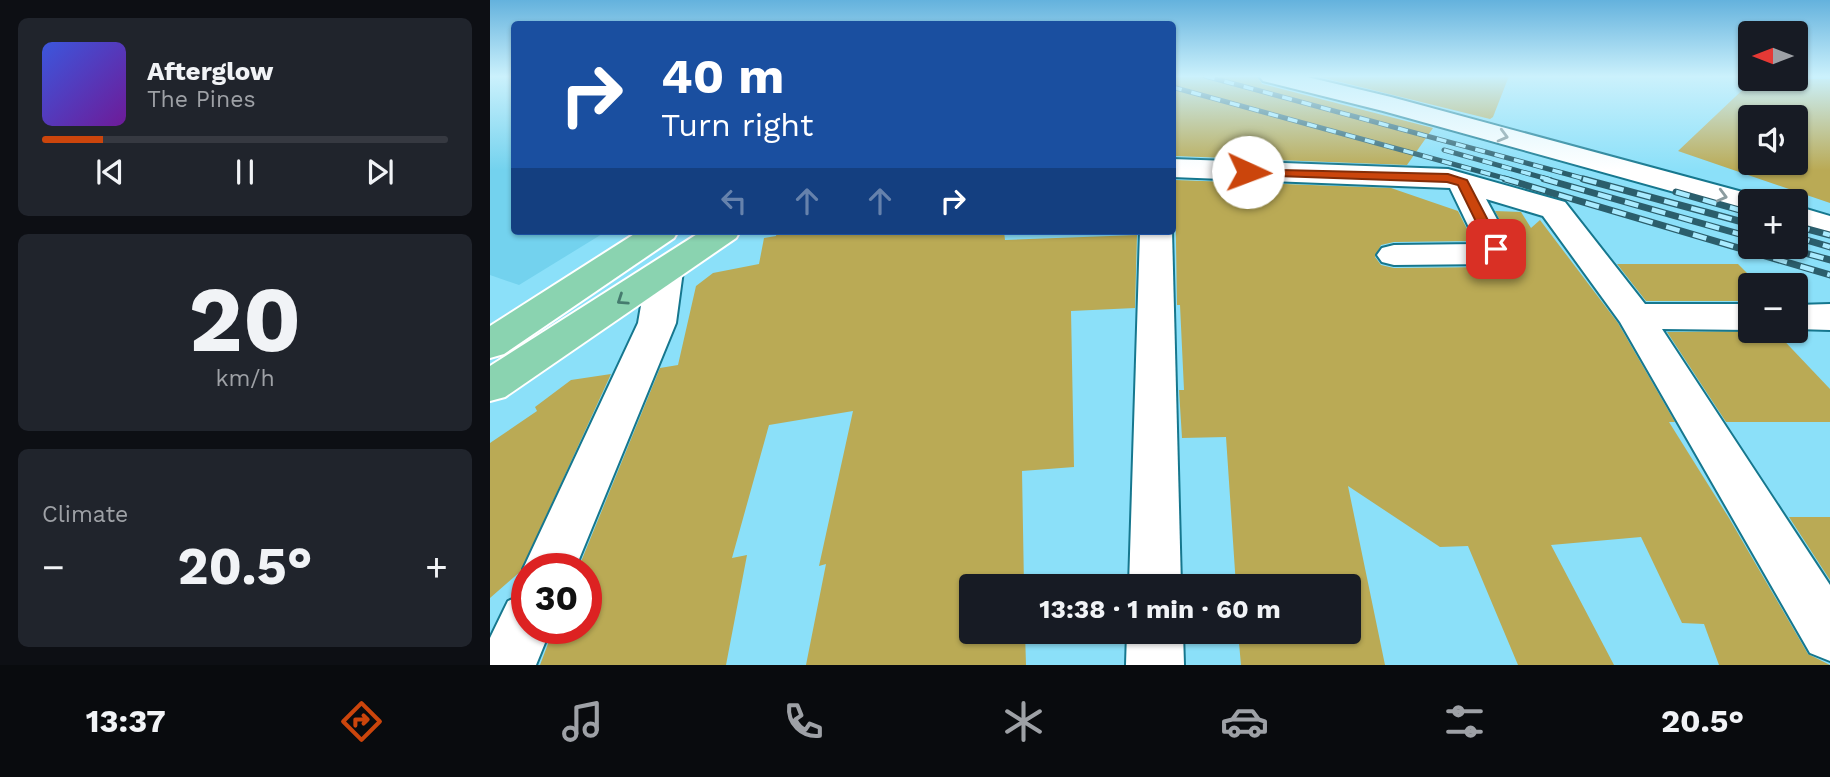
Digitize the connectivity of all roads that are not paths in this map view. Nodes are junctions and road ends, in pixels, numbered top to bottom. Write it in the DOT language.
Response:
graph roads {
  1 [pos="1398,107"];
  2 [pos="1176,168"];
  3 [pos="1463,183"];
  4 [pos="1738,201"];
  5 [pos="1808,220"];
  6 [pos="1830,226"];
  7 [pos="712,235"];
  8 [pos="1156,235"];
  9 [pos="664,251"];
  10 [pos="1394,255"];
  11 [pos="1634,316"];
  12 [pos="1738,317"];
  13 [pos="1808,317"];
  14 [pos="1830,317"];
  15 [pos="490,344"];
  16 [pos="490,386"];
  17 [pos="556,553"];
  18 [pos="1155,574"];
  19 [pos="1830,634"];
  20 [pos="516,644"];
  21 [pos="1155,644"];
  22 [pos="507,665"];
  23 [pos="1155,665"];
  1 -- 4 [label="street, one-way"];
  2 -- 3 [label="street"];
  3 -- 10 [label="street"];
  3 -- 11 [label="street"];
  5 -- 6 [label="street"];
  7 -- 9 [label="main road"];
  8 -- 18 [label="street"];
  9 -- 15 [label="main road"];
  9 -- 16 [label="main road, one-way"];
  9 -- 17 [label="street"];
  11 -- 12 [label="street"];
  11 -- 19 [label="street"];
  13 -- 14 [label="street"];
  20 -- 22 [label="street"];
  21 -- 23 [label="street"];
}
